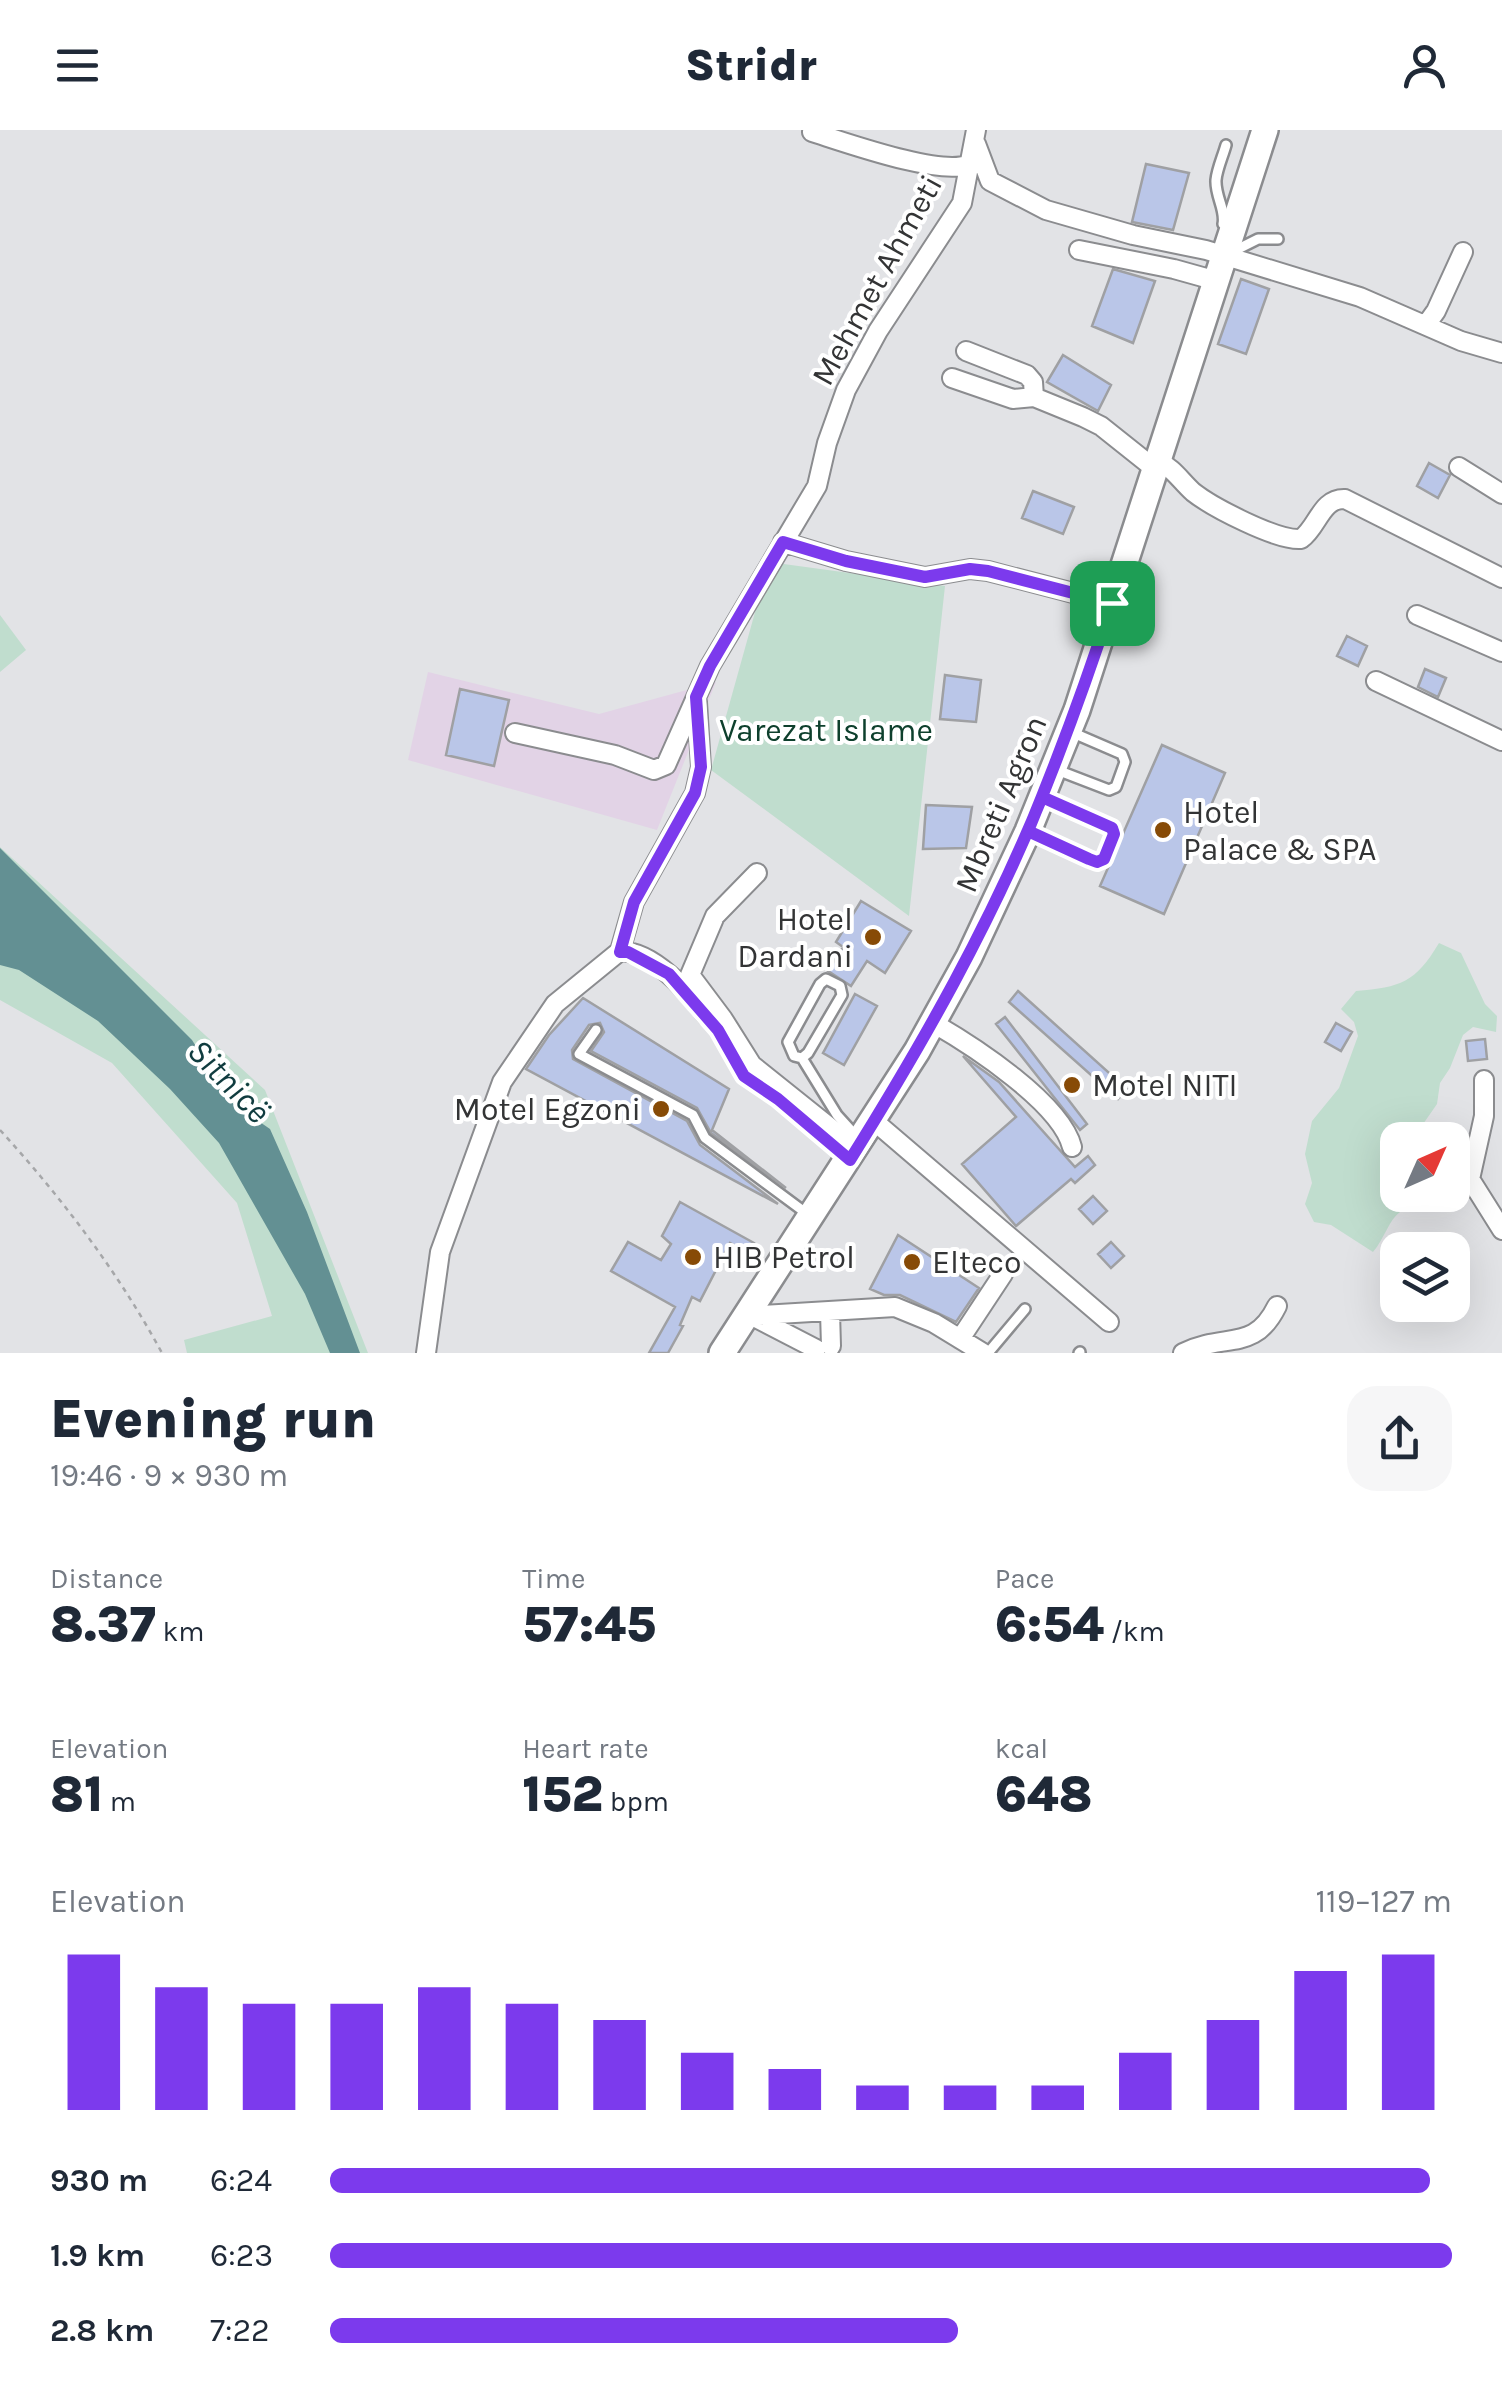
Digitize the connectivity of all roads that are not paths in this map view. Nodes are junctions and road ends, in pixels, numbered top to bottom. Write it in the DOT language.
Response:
graph roads {
  1 [pos="1265,130"];
  2 [pos="812,132"];
  3 [pos="976,137"];
  4 [pos="1226,145"];
  5 [pos="970,164"];
  6 [pos="1278,239"];
  7 [pos="1079,250"];
  8 [pos="1463,252"];
  9 [pos="1220,254"];
  10 [pos="1216,281"];
  11 [pos="1426,325"];
  12 [pos="966,350"];
  13 [pos="1502,353"];
  14 [pos="952,378"];
  15 [pos="1034,397"];
  16 [pos="1157,465"];
  17 [pos="1458,467"];
  18 [pos="1502,494"];
  19 [pos="783,542"];
  20 [pos="1502,578"];
  21 [pos="1112,603"];
  22 [pos="1418,615"];
  23 [pos="1502,652"];
  24 [pos="1376,682"];
  25 [pos="696,697"];
  26 [pos="1068,732"];
  27 [pos="515,733"];
  28 [pos="1502,741"];
  29 [pos="1054,768"];
  30 [pos="1042,797"];
  31 [pos="1028,831"];
  32 [pos="757,873"];
  33 [pos="620,952"];
  34 [pos="933,1023"];
  35 [pos="596,1030"];
  36 [pos="802,1058"];
  37 [pos="1484,1080"];
  38 [pos="860,1143"];
  39 [pos="1072,1147"];
  40 [pos="812,1217"];
  41 [pos="1502,1230"];
  42 [pos="1003,1274"];
  43 [pos="1277,1306"];
  44 [pos="1025,1308"];
  45 [pos="830,1312"];
  46 [pos="751,1317"];
  47 [pos="1109,1322"];
  48 [pos="960,1339"];
  49 [pos="731,1350"];
  50 [pos="426,1353"];
  51 [pos="986,1353"];
  52 [pos="1184,1353"];
  1 -- 9 [label="main road, Mbreti Agron"];
  2 -- 5 [label="street, Mehmet Ahmeti"];
  3 -- 5 [label="street, Mehmet Ahmeti"];
  3 -- 9 [label="street"];
  4 -- 9 [label="lane, Mbreti Agron"];
  5 -- 19 [label="street, Mehmet Ahmeti"];
  6 -- 9 [label="lane"];
  7 -- 10 [label="street"];
  8 -- 11 [label="street"];
  9 -- 10 [label="main road, Mbreti Agron"];
  9 -- 11 [label="street"];
  10 -- 16 [label="main road, Mbreti Agron"];
  11 -- 13 [label="street"];
  12 -- 15 [label="street"];
  14 -- 15 [label="street"];
  15 -- 16 [label="street"];
  16 -- 20 [label="street"];
  16 -- 21 [label="main road, Mbreti Agron"];
  17 -- 18 [label="street"];
  19 -- 21 [label="street"];
  19 -- 25 [label="street, Mehmet Ahmeti"];
  21 -- 26 [label="main road, Mbreti Agron"];
  22 -- 23 [label="street"];
  24 -- 28 [label="street"];
  25 -- 27 [label="street, Mehmet Ahmeti"];
  25 -- 33 [label="street"];
  26 -- 29 [label="main road, Mbreti Agron"];
  26 -- 29 [label="lane"];
  29 -- 30 [label="main road, Mbreti Agron"];
  30 -- 31 [label="main road, Mbreti Agron"];
  30 -- 31 [label="lane"];
  31 -- 34 [label="main road, Mbreti Agron"];
  32 -- 38 [label="street"];
  33 -- 38 [label="street"];
  33 -- 50 [label="street"];
  34 -- 38 [label="main road, Mbreti Agron"];
  34 -- 39 [label="street"];
  35 -- 40 [label="lane"];
  36 -- 36 [label="lane"];
  36 -- 38 [label="lane"];
  37 -- 41 [label="street"];
  38 -- 40 [label="main road, Mbreti Agron"];
  38 -- 47 [label="street"];
  40 -- 46 [label="main road, Mbreti Agron"];
  42 -- 48 [label="street"];
  43 -- 52 [label="street"];
  44 -- 51 [label="lane"];
  45 -- 46 [label="street"];
  45 -- 46 [label="street"];
  45 -- 48 [label="street"];
  46 -- 49 [label="main road, Mbreti Agron"];
  48 -- 51 [label="street"];
}
